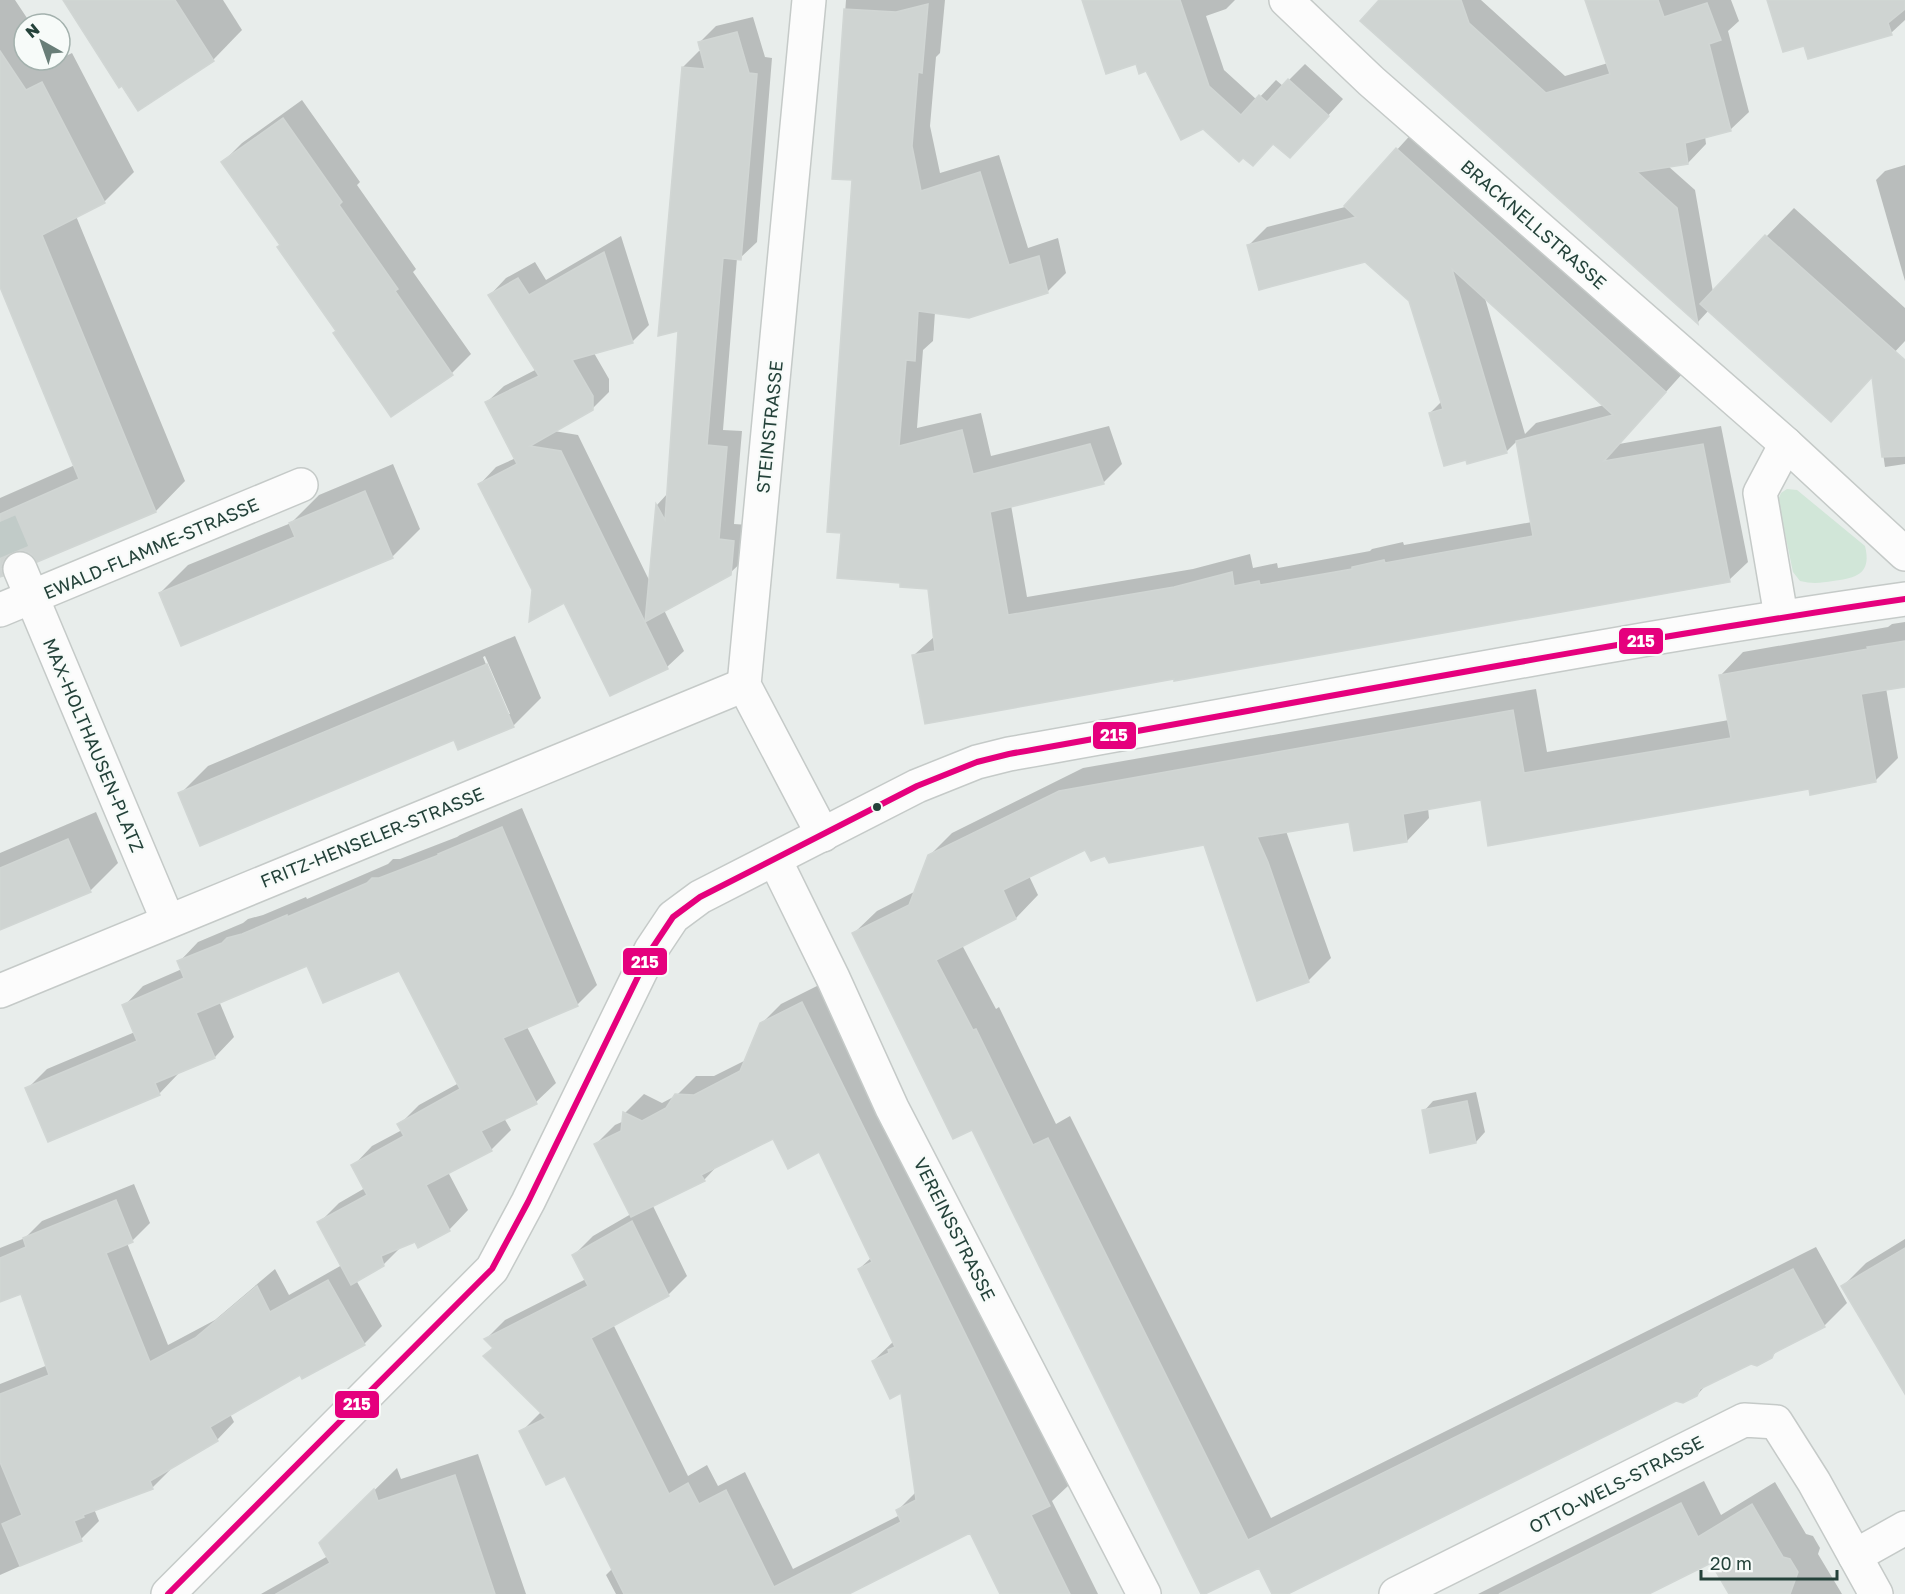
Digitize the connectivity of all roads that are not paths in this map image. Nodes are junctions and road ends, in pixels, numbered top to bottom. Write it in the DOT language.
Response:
graph roads {
  1 [pos="809,0"];
  2 [pos="1286,0"];
  3 [pos="1786,444"];
  4 [pos="301,485"];
  5 [pos="1905,554"];
  6 [pos="26,583"];
  7 [pos="1905,598"];
  8 [pos="0,610"];
  9 [pos="1780,616"];
  10 [pos="744,685"];
  11 [pos="823,835"];
  12 [pos="775,860"];
  13 [pos="168,921"];
  14 [pos="0,991"];
  15 [pos="1905,1528"];
  16 [pos="1855,1556"];
  17 [pos="168,1594"];
  18 [pos="1144,1594"];
  19 [pos="1396,1594"];
  20 [pos="1876,1594"];
  1 -- 10 [label="street, STEINSTRASSE"];
  2 -- 3 [label="street, BRACKNELLSTRASSE"];
  3 -- 5 [label="street, BRACKNELLSTRASSE"];
  3 -- 9 [label="street"];
  4 -- 6 [label="street, EWALD-FLAMME-STRASSE"];
  6 -- 8 [label="street, EWALD-FLAMME-STRASSE"];
  6 -- 13 [label="street, MAX-HOLTHAUSEN-PLATZ"];
  7 -- 9 [label="street"];
  9 -- 11 [label="street"];
  10 -- 11 [label="street"];
  10 -- 13 [label="street, FRITZ-HENSELER-STRASSE"];
  11 -- 12 [label="street"];
  12 -- 17 [label="street"];
  12 -- 18 [label="street, VEREINSSTRASSE"];
  13 -- 14 [label="street, FRITZ-HENSELER-STRASSE"];
  15 -- 16 [label="street"];
  16 -- 19 [label="street, OTTO-WELS-STRASSE"];
  16 -- 20 [label="street"];
}
